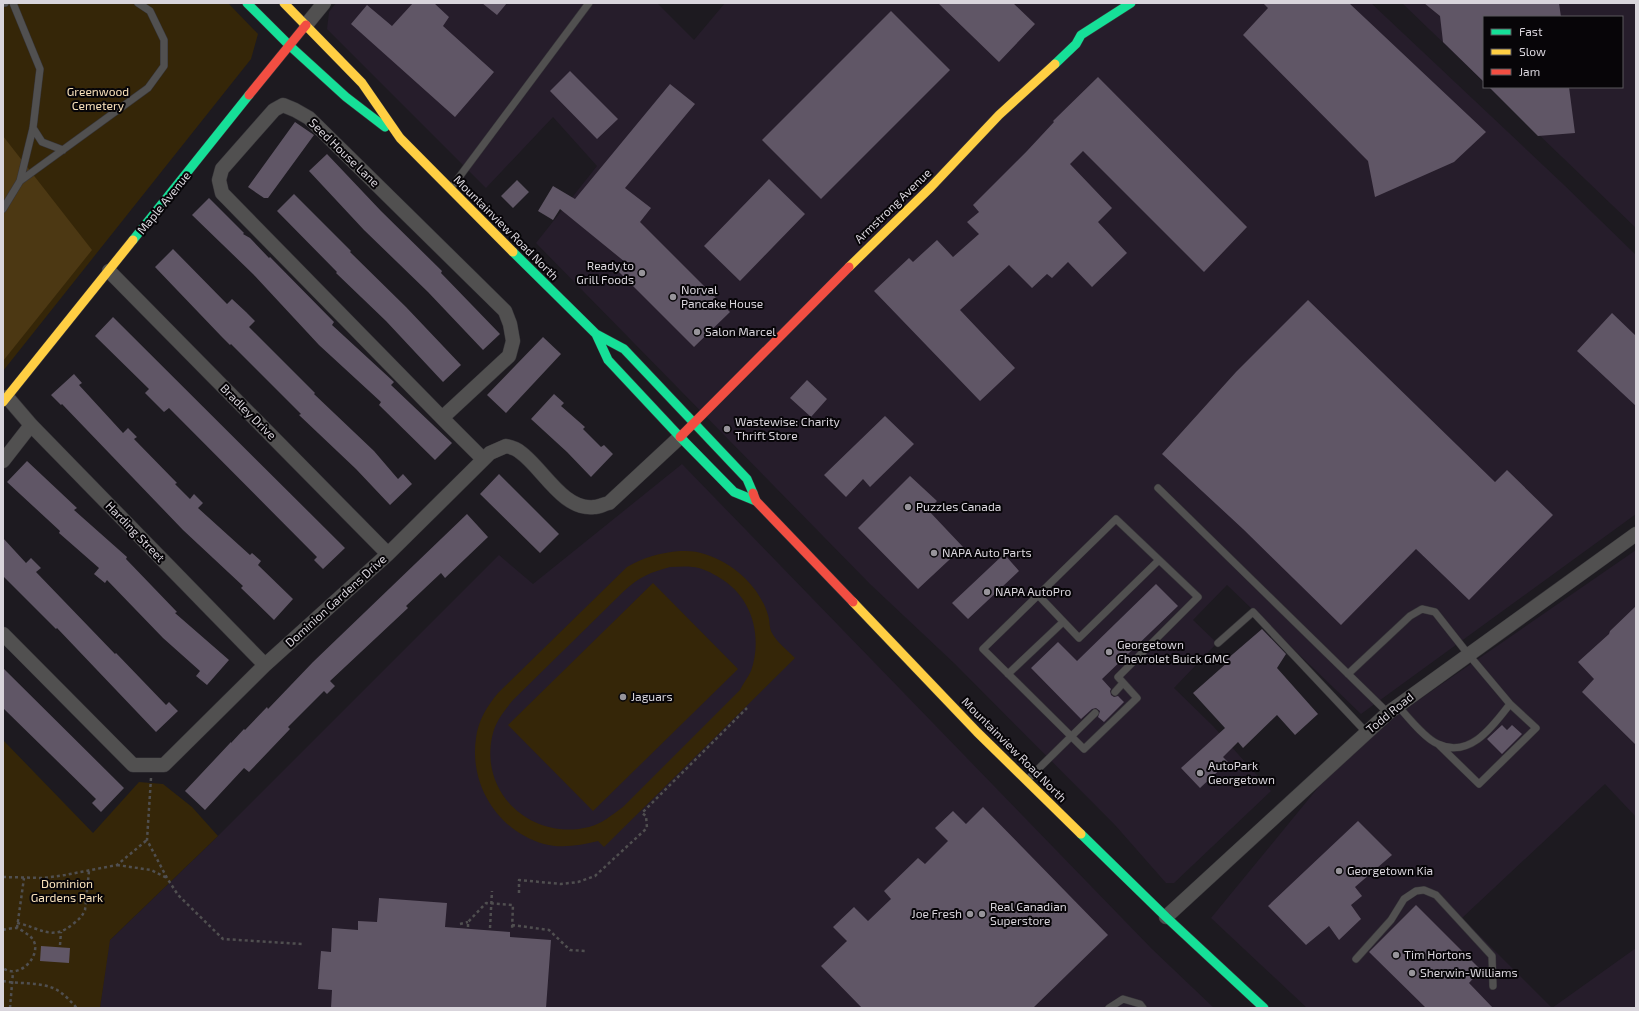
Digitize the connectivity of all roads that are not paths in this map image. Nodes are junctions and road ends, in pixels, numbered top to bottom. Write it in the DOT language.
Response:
graph roads {
  1 [pos="13,3"];
  2 [pos="138,3"];
  3 [pos="247,3"];
  4 [pos="284,3"];
  5 [pos="324,3"];
  6 [pos="589,3"];
  7 [pos="1131,3"];
  8 [pos="306,25"];
  9 [pos="290,46"];
  10 [pos="33,128"];
  11 [pos="400,138"];
  12 [pos="64,150"];
  13 [pos="20,181"];
  14 [pos="450,190"];
  15 [pos="3,209"];
  16 [pos="109,271"];
  17 [pos="596,334"];
  18 [pos="5,400"];
  19 [pos="442,418"];
  20 [pos="694,423"];
  21 [pos="31,425"];
  22 [pos="680,437"];
  23 [pos="483,459"];
  24 [pos="3,461"];
  25 [pos="1158,488"];
  26 [pos="756,501"];
  27 [pos="1636,534"];
  28 [pos="388,554"];
  29 [pos="1159,560"];
  30 [pos="1038,595"];
  31 [pos="1063,622"];
  32 [pos="3,634"];
  33 [pos="1218,643"];
  34 [pos="1468,654"];
  35 [pos="265,665"];
  36 [pos="1008,674"];
  37 [pos="1348,674"];
  38 [pos="1123,683"];
  39 [pos="1114,692"];
  40 [pos="1510,704"];
  41 [pos="1393,709"];
  42 [pos="1095,713"];
  43 [pos="1366,732"];
  44 [pos="1072,736"];
  45 [pos="1439,745"];
  46 [pos="1027,780"];
  47 [pos="1166,917"];
  48 [pos="1356,959"];
  49 [pos="1493,986"];
  50 [pos="1110,1008"];
  51 [pos="1143,1008"];
  52 [pos="1264,1008"];
  1 -- 10 [label="lane"];
  2 -- 12 [label="lane"];
  3 -- 9 [label="main road, Mountainview Road North"];
  4 -- 8 [label="main road, Mountainview Road North"];
  5 -- 8 [label="street, Maple Avenue"];
  6 -- 14 [label="lane"];
  7 -- 20 [label="main road, Armstrong Avenue"];
  8 -- 9 [label="main road, Maple Avenue"];
  8 -- 11 [label="main road, Mountainview Road North"];
  9 -- 11 [label="main road, Mountainview Road North"];
  9 -- 16 [label="main road, Maple Avenue"];
  10 -- 12 [label="lane"];
  10 -- 13 [label="lane"];
  11 -- 14 [label="main road, Mountainview Road North"];
  12 -- 13 [label="lane"];
  13 -- 15 [label="lane"];
  14 -- 17 [label="main road, Mountainview Road North"];
  16 -- 18 [label="main road, Maple Avenue"];
  16 -- 28 [label="street, Bradley Drive"];
  17 -- 20 [label="main road, Mountainview Road North"];
  17 -- 22 [label="main road, Mountainview Road North"];
  18 -- 21 [label="street, Harding Street"];
  19 -- 19 [label="street, Seed House Lane"];
  19 -- 23 [label="street, Seed House Lane"];
  20 -- 22 [label="main road, Armstrong Avenue"];
  20 -- 26 [label="main road, Mountainview Road North"];
  21 -- 24 [label="street"];
  21 -- 35 [label="street, Harding Street"];
  22 -- 23 [label="street, Dominion Gardens Drive"];
  22 -- 26 [label="main road, Mountainview Road North"];
  23 -- 28 [label="street, Dominion Gardens Drive"];
  25 -- 37 [label="lane"];
  26 -- 46 [label="main road, Mountainview Road North"];
  27 -- 34 [label="street, Todd Road"];
  28 -- 35 [label="street, Dominion Gardens Drive"];
  29 -- 30 [label="lane"];
  29 -- 31 [label="lane"];
  29 -- 38 [label="lane"];
  30 -- 31 [label="lane"];
  30 -- 36 [label="lane"];
  31 -- 36 [label="lane"];
  32 -- 35 [label="street, Dominion Gardens Drive"];
  33 -- 43 [label="lane"];
  34 -- 37 [label="lane"];
  34 -- 40 [label="lane"];
  34 -- 41 [label="street, Todd Road"];
  36 -- 44 [label="lane"];
  37 -- 41 [label="lane"];
  38 -- 39 [label="lane"];
  38 -- 44 [label="lane"];
  40 -- 45 [label="lane"];
  40 -- 45 [label="lane"];
  41 -- 43 [label="street, Todd Road"];
  41 -- 45 [label="lane"];
  42 -- 44 [label="lane"];
  43 -- 47 [label="street, Todd Road"];
  44 -- 46 [label="lane"];
  46 -- 47 [label="main road, Mountainview Road North"];
  47 -- 52 [label="main road, Mountainview Road North"];
  48 -- 49 [label="lane"];
  50 -- 51 [label="lane"];
}
